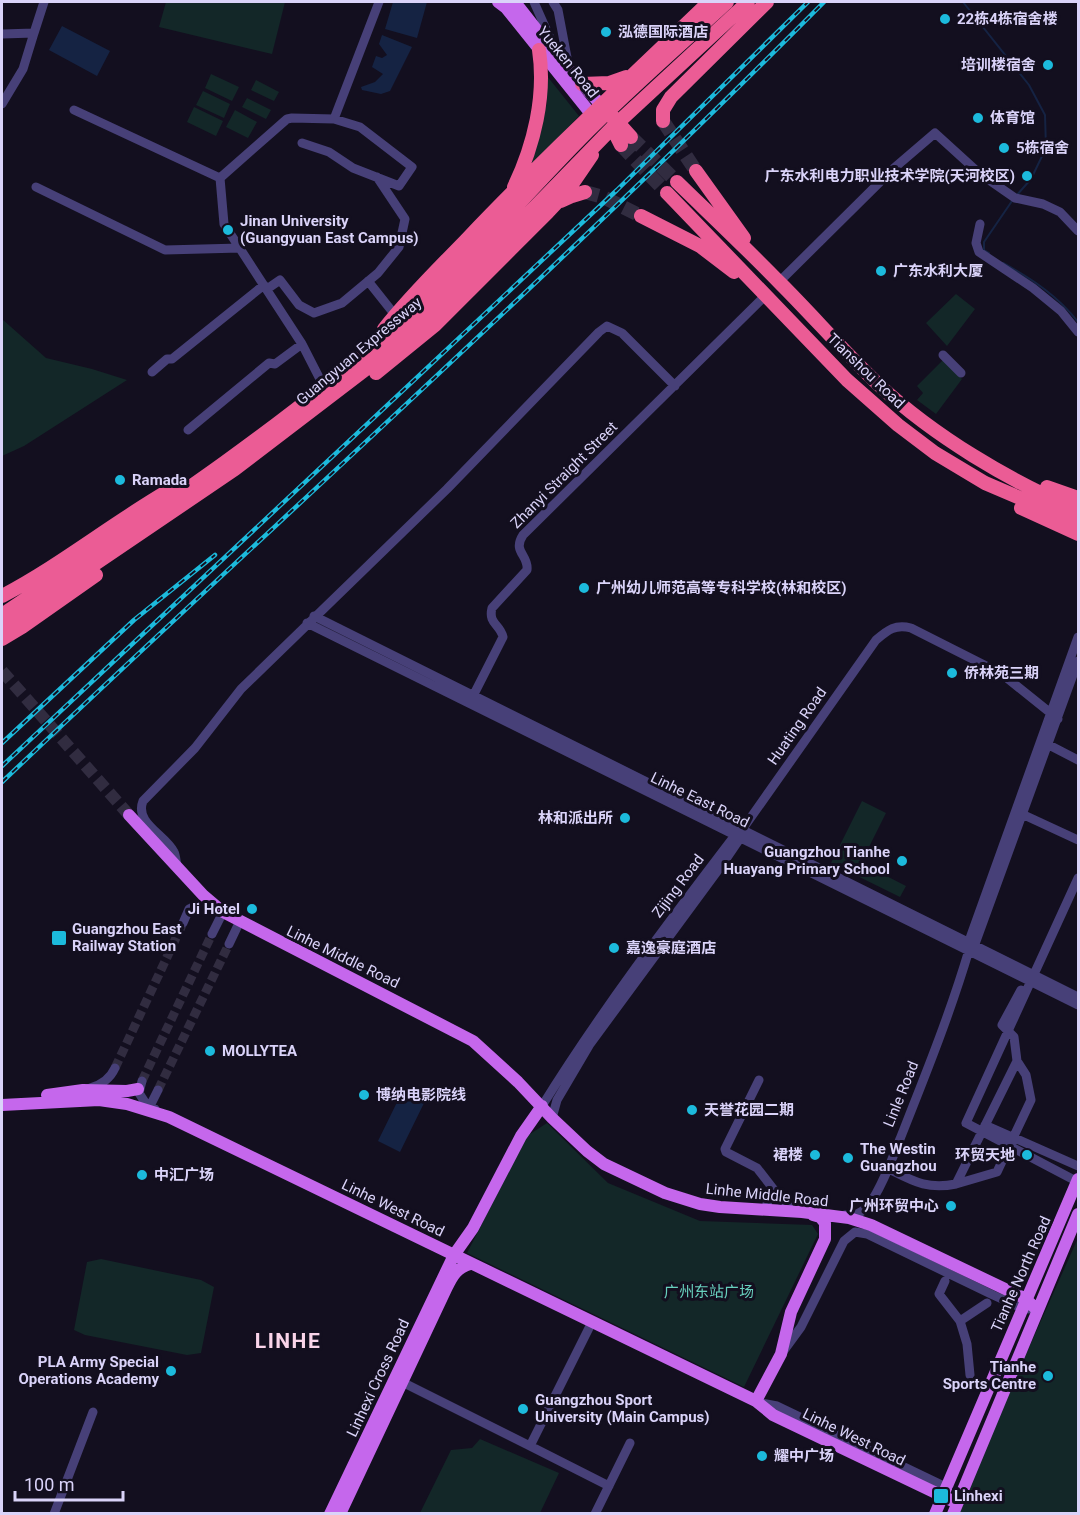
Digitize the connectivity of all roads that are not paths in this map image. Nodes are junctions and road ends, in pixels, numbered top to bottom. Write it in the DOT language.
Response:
graph roads {
  1 [pos="44,2"];
  2 [pos="380,2"];
  3 [pos="498,2"];
  4 [pos="515,2"];
  5 [pos="534,2"];
  6 [pos="553,2"];
  7 [pos="709,2"];
  8 [pos="727,2"];
  9 [pos="748,2"];
  10 [pos="767,2"];
  11 [pos="739,31"];
  12 [pos="34,33"];
  13 [pos="2,34"];
  14 [pos="671,38"];
  15 [pos="538,50"];
  16 [pos="558,57"];
  17 [pos="569,68"];
  18 [pos="639,70"];
  19 [pos="700,70"];
  20 [pos="582,84"];
  21 [pos="2,104"];
  22 [pos="596,109"];
  23 [pos="74,110"];
  24 [pos="334,119"];
  25 [pos="663,121"];
  26 [pos="611,125"];
  27 [pos="566,139"];
  28 [pos="626,141"];
  29 [pos="302,143"];
  30 [pos="696,171"];
  31 [pos="530,176"];
  32 [pos="377,177"];
  33 [pos="220,178"];
  34 [pos="677,182"];
  35 [pos="36,188"];
  36 [pos="585,192"];
  37 [pos="667,193"];
  38 [pos="510,195"];
  39 [pos="554,205"];
  40 [pos="641,216"];
  41 [pos="980,224"];
  42 [pos="1078,231"];
  43 [pos="240,248"];
  44 [pos="477,257"];
  45 [pos="368,281"];
  46 [pos="779,282"];
  47 [pos="265,287"];
  48 [pos="766,295"];
  49 [pos="395,315"];
  50 [pos="1078,332"];
  51 [pos="302,344"];
  52 [pos="847,352"];
  53 [pos="365,353"];
  54 [pos="943,355"];
  55 [pos="834,365"];
  56 [pos="152,372"];
  57 [pos="961,374"];
  58 [pos="675,386"];
  59 [pos="324,387"];
  60 [pos="344,387"];
  61 [pos="188,430"];
  62 [pos="265,458"];
  63 [pos="998,469"];
  64 [pos="212,471"];
  65 [pos="1078,498"];
  66 [pos="1078,510"];
  67 [pos="1076,531"];
  68 [pos="99,556"];
  69 [pos="23,585"];
  70 [pos="2,596"];
  71 [pos="2,603"];
  72 [pos="2,615"];
  73 [pos="310,620"];
  74 [pos="2,627"];
  75 [pos="22,627"];
  76 [pos="1078,637"];
  77 [pos="2,639"];
  78 [pos="1078,661"];
  79 [pos="471,700"];
  80 [pos="1055,717"];
  81 [pos="1048,745"];
  82 [pos="1078,760"];
  83 [pos="129,815"];
  84 [pos="1024,815"];
  85 [pos="740,834"];
  86 [pos="1078,840"];
  87 [pos="177,866"];
  88 [pos="1078,878"];
  89 [pos="223,912"];
  90 [pos="240,921"];
  91 [pos="183,923"];
  92 [pos="212,934"];
  93 [pos="229,944"];
  94 [pos="971,945"];
  95 [pos="1027,979"];
  96 [pos="1078,997"];
  97 [pos="1078,1005"];
  98 [pos="1017,1061"];
  99 [pos="759,1080"];
  100 [pos="140,1085"];
  101 [pos="83,1090"];
  102 [pos="158,1090"];
  103 [pos="111,1091"];
  104 [pos="2,1097"];
  105 [pos="127,1104"];
  106 [pos="2,1105"];
  107 [pos="150,1106"];
  108 [pos="542,1106"];
  109 [pos="169,1117"];
  110 [pos="552,1118"];
  111 [pos="985,1125"];
  112 [pos="1013,1138"];
  113 [pos="1078,1166"];
  114 [pos="887,1168"];
  115 [pos="1078,1180"];
  116 [pos="956,1184"];
  117 [pos="773,1189"];
  118 [pos="765,1209"];
  119 [pos="802,1212"];
  120 [pos="1078,1214"];
  121 [pos="454,1255"];
  122 [pos="470,1264"];
  123 [pos="945,1281"];
  124 [pos="987,1303"];
  125 [pos="1024,1303"];
  126 [pos="1037,1310"];
  127 [pos="960,1321"];
  128 [pos="592,1322"];
  129 [pos="781,1354"];
  130 [pos="970,1375"];
  131 [pos="398,1380"];
  132 [pos="756,1401"];
  133 [pos="93,1412"];
  134 [pos="630,1443"];
  135 [pos="530,1446"];
  136 [pos="609,1486"];
  137 [pos="944,1492"];
  138 [pos="955,1508"];
  139 [pos="54,1514"];
  140 [pos="330,1514"];
  141 [pos="340,1514"];
  142 [pos="596,1514"];
  143 [pos="935,1514"];
  1 -- 12 [label="street"];
  2 -- 24 [label="street"];
  3 -- 15 [label="main road, Yueken Road"];
  4 -- 16 [label="main road, Yueken Road"];
  5 -- 16 [label="street"];
  6 -- 17 [label="street"];
  7 -- 11 [label="highway"];
  7 -- 14 [label="highway"];
  8 -- 44 [label="highway, Guangyuan Expressway"];
  9 -- 44 [label="highway, Guangyuan Expressway"];
  10 -- 11 [label="highway"];
  11 -- 19 [label="highway"];
  12 -- 13 [label="street"];
  12 -- 21 [label="street"];
  14 -- 18 [label="highway"];
  14 -- 19 [label="highway"];
  15 -- 22 [label="main road, Yueken Road"];
  15 -- 38 [label="highway"];
  16 -- 17 [label="main road, Yueken Road"];
  17 -- 20 [label="main road, Yueken Road"];
  18 -- 20 [label="highway"];
  18 -- 22 [label="highway"];
  18 -- 26 [label="highway"];
  19 -- 25 [label="highway"];
  20 -- 22 [label="main road, Yueken Road"];
  22 -- 26 [label="highway"];
  22 -- 27 [label="highway"];
  23 -- 33 [label="street"];
  24 -- 32 [label="street"];
  24 -- 33 [label="street"];
  26 -- 27 [label="highway"];
  26 -- 28 [label="highway"];
  26 -- 39 [label="highway"];
  27 -- 31 [label="highway"];
  29 -- 32 [label="street"];
  30 -- 46 [label="highway"];
  31 -- 38 [label="highway"];
  31 -- 39 [label="highway"];
  32 -- 45 [label="street"];
  33 -- 43 [label="street"];
  34 -- 46 [label="highway, Tianshou Road"];
  35 -- 43 [label="street"];
  36 -- 39 [label="highway"];
  37 -- 48 [label="highway, Tianshou Road"];
  38 -- 49 [label="highway"];
  39 -- 62 [label="highway"];
  40 -- 48 [label="highway"];
  41 -- 50 [label="street"];
  42 -- 46 [label="street"];
  43 -- 47 [label="street"];
  44 -- 53 [label="highway, Guangyuan Expressway"];
  44 -- 60 [label="highway, Guangyuan Expressway"];
  45 -- 47 [label="street"];
  45 -- 49 [label="street"];
  46 -- 52 [label="highway, Tianshou Road"];
  47 -- 51 [label="street"];
  47 -- 56 [label="street"];
  48 -- 55 [label="highway, Tianshou Road"];
  48 -- 58 [label="street, Zhanyi Straight Street"];
  49 -- 53 [label="highway"];
  51 -- 59 [label="street"];
  51 -- 61 [label="street"];
  52 -- 55 [label="highway"];
  52 -- 63 [label="highway, Tianshou Road"];
  53 -- 59 [label="highway, Guangyuan Expressway"];
  54 -- 57 [label="street"];
  55 -- 67 [label="highway, Tianshou Road"];
  58 -- 73 [label="street"];
  58 -- 79 [label="street, Zhanyi Straight Street"];
  59 -- 64 [label="highway, Guangyuan Expressway"];
  60 -- 62 [label="highway"];
  60 -- 68 [label="highway, Guangyuan Expressway"];
  62 -- 75 [label="highway"];
  63 -- 65 [label="highway"];
  63 -- 66 [label="highway, Tianshou Road"];
  64 -- 68 [label="highway, Guangyuan Expressway"];
  64 -- 69 [label="highway"];
  68 -- 72 [label="highway, Guangyuan Expressway"];
  68 -- 74 [label="highway, Guangyuan Expressway"];
  69 -- 70 [label="highway"];
  69 -- 71 [label="highway"];
  73 -- 79 [label="street, Linhe East Road"];
  73 -- 87 [label="street"];
  74 -- 75 [label="highway"];
  75 -- 77 [label="highway"];
  76 -- 80 [label="street, Linle Road"];
  78 -- 80 [label="street, Linle Road"];
  79 -- 85 [label="street, Linhe East Road"];
  80 -- 81 [label="street, Linle Road"];
  80 -- 85 [label="street, Huating Road"];
  80 -- 94 [label="street, Linle Road"];
  81 -- 82 [label="street"];
  81 -- 84 [label="street, Linle Road"];
  83 -- 87 [label="main road, Linhe Middle Road"];
  84 -- 86 [label="street"];
  84 -- 94 [label="street, Linle Road"];
  85 -- 94 [label="street, Linhe East Road"];
  85 -- 108 [label="street, Zijing Road"];
  85 -- 110 [label="street, Zijing Road"];
  87 -- 89 [label="main road, Linhe Middle Road"];
  88 -- 115 [label="street"];
  89 -- 90 [label="main road, Linhe Middle Road"];
  89 -- 91 [label="street"];
  89 -- 92 [label="street"];
  90 -- 93 [label="street"];
  90 -- 108 [label="main road, Linhe Middle Road"];
  94 -- 95 [label="street, Linhe East Road"];
  94 -- 96 [label="street, Linhe East Road"];
  94 -- 114 [label="street, Linle Road"];
  95 -- 97 [label="street, Linhe East Road"];
  95 -- 98 [label="street"];
  98 -- 111 [label="street"];
  98 -- 112 [label="street"];
  99 -- 117 [label="street"];
  100 -- 103 [label="main road"];
  100 -- 107 [label="street"];
  101 -- 103 [label="main road"];
  101 -- 103 [label="street"];
  101 -- 104 [label="main road"];
  102 -- 107 [label="street"];
  103 -- 105 [label="street"];
  105 -- 106 [label="main road, Linhe West Road"];
  105 -- 109 [label="main road, Linhe West Road"];
  107 -- 109 [label="street"];
  108 -- 110 [label="main road, Linhe Middle Road"];
  108 -- 121 [label="main road, Zijing Road"];
  109 -- 121 [label="main road, Linhe West Road"];
  110 -- 118 [label="main road, Linhe Middle Road"];
  111 -- 112 [label="street"];
  111 -- 116 [label="street"];
  112 -- 113 [label="street"];
  112 -- 116 [label="street"];
  114 -- 116 [label="street"];
  114 -- 119 [label="street, Linle Road"];
  115 -- 125 [label="main road, Tianhe North Road"];
  117 -- 118 [label="street"];
  117 -- 119 [label="street"];
  118 -- 119 [label="main road, Linhe Middle Road"];
  119 -- 125 [label="main road, Linhe Middle Road"];
  119 -- 129 [label="main road"];
  120 -- 126 [label="main road, Tianhe North Road"];
  121 -- 122 [label="main road, Linhe West Road"];
  121 -- 131 [label="main road, Linhexi Cross Road"];
  122 -- 128 [label="main road, Linhe West Road"];
  122 -- 131 [label="main road, Linhexi Cross Road"];
  123 -- 127 [label="street"];
  124 -- 127 [label="street"];
  125 -- 126 [label="main road, Linhe Middle Road"];
  125 -- 129 [label="street, Linhe Middle Road"];
  125 -- 137 [label="main road, Tianhe North Road"];
  126 -- 138 [label="main road, Tianhe North Road"];
  127 -- 130 [label="street"];
  128 -- 132 [label="main road, Linhe West Road"];
  128 -- 135 [label="street"];
  129 -- 132 [label="main road"];
  131 -- 135 [label="street"];
  131 -- 140 [label="main road, Linhexi Cross Road"];
  131 -- 141 [label="main road, Linhexi Cross Road"];
  132 -- 137 [label="main road, Linhe West Road"];
  133 -- 139 [label="street"];
  134 -- 136 [label="street"];
  135 -- 136 [label="street"];
  136 -- 142 [label="street"];
  137 -- 138 [label="main road, Linhe West Road"];
  137 -- 143 [label="main road, Tianhe North Road"];
}
